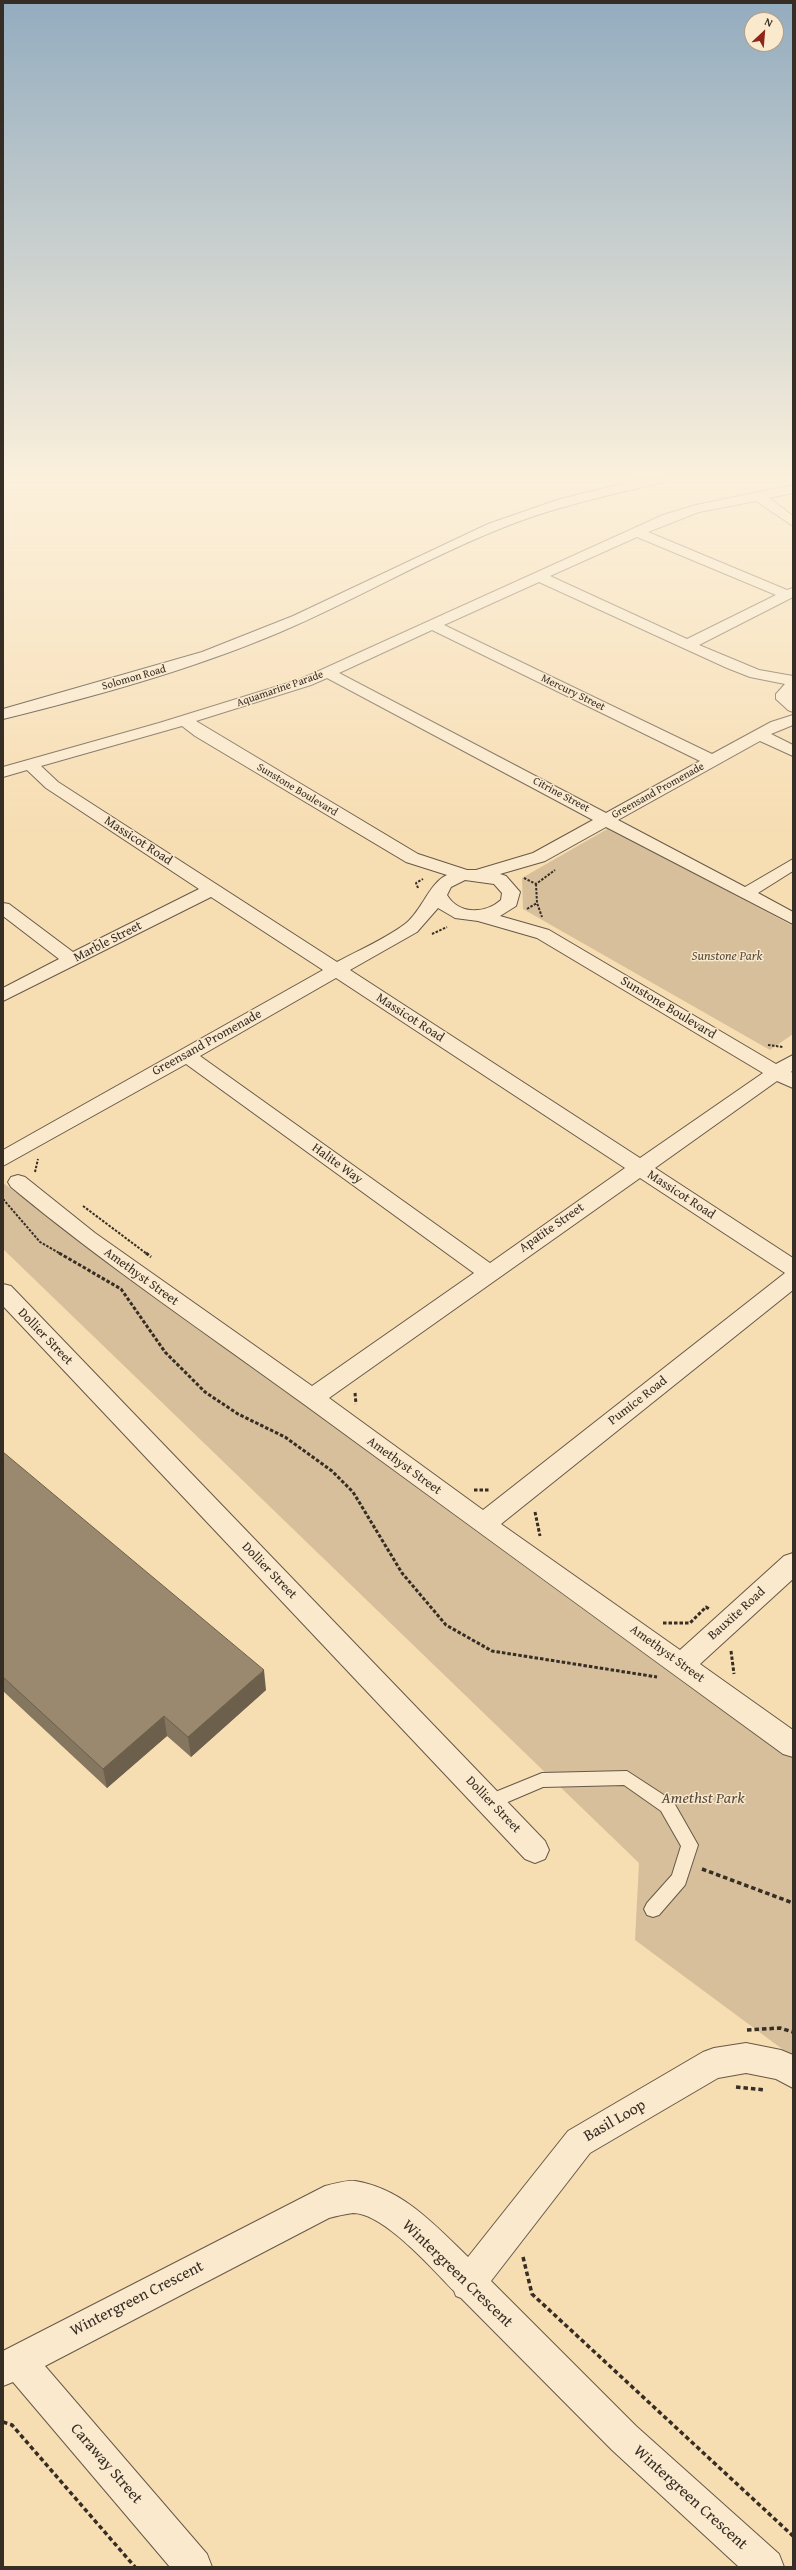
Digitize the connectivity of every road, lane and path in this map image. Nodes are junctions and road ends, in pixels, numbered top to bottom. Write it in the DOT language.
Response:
graph roads {
  1 [pos="323,598"];
  2 [pos="339,598"];
  3 [pos="494,598"];
  4 [pos="587,598"];
  5 [pos="782,598"];
  6 [pos="434,625"];
  7 [pos="689,644"];
  8 [pos="328,673"];
  9 [pos="755,674"];
  10 [pos="793,681"];
  11 [pos="790,697"];
  12 [pos="3,700"];
  13 [pos="3,714"];
  14 [pos="184,720"];
  15 [pos="793,720"];
  16 [pos="777,725"];
  17 [pos="760,735"];
  18 [pos="793,751"];
  19 [pos="713,761"];
  20 [pos="29,764"];
  21 [pos="3,772"];
  22 [pos="607,820"];
  23 [pos="539,857"];
  24 [pos="412,858"];
  25 [pos="793,864"];
  26 [pos="473,874"];
  27 [pos="432,887"];
  28 [pos="213,889"];
  29 [pos="745,894"];
  30 [pos="514,902"];
  31 [pos="537,903"];
  32 [pos="3,908"];
  33 [pos="474,915"];
  34 [pos="793,920"];
  35 [pos="452,927"];
  36 [pos="411,928"];
  37 [pos="543,934"];
  38 [pos="431,935"];
  39 [pos="72,960"];
  40 [pos="337,970"];
  41 [pos="3,996"];
  42 [pos="186,1055"];
  43 [pos="787,1072"];
  44 [pos="37,1146"];
  45 [pos="3,1159"];
  46 [pos="638,1167"];
  47 [pos="40,1176"];
  48 [pos="8,1187"];
  49 [pos="76,1202"];
  50 [pos="152,1257"];
  51 [pos="793,1268"];
  52 [pos="489,1273"];
  53 [pos="793,1278"];
  54 [pos="3,1292"];
  55 [pos="357,1366"];
  56 [pos="312,1398"];
  57 [pos="362,1410"];
  58 [pos="533,1484"];
  59 [pos="468,1485"];
  60 [pos="490,1490"];
  61 [pos="483,1524"];
  62 [pos="545,1539"];
  63 [pos="793,1563"];
  64 [pos="662,1623"];
  65 [pos="726,1624"];
  66 [pos="672,1671"];
  67 [pos="740,1678"];
  68 [pos="793,1745"];
  69 [pos="489,1802"];
  70 [pos="535,1850"];
  71 [pos="684,1862"];
  72 [pos="793,1903"];
  73 [pos="653,1909"];
  74 [pos="783,2081"];
  75 [pos="728,2087"];
  76 [pos="527,2250"];
  77 [pos="468,2284"];
  78 [pos="10,2365"];
  79 [pos="3,2422"];
  80 [pos="793,2536"];
  81 [pos="135,2567"];
  82 [pos="194,2567"];
  83 [pos="766,2567"];
  1 -- 12 [label="street, Solomon Road"];
  2 -- 13 [label="street, Solomon Road"];
  3 -- 6 [label="street, Aquamarine Parade"];
  4 -- 7 [label="street"];
  5 -- 7 [label="street"];
  6 -- 8 [label="street, Aquamarine Parade"];
  6 -- 19 [label="street, Mercury Street"];
  7 -- 9 [label="street"];
  8 -- 14 [label="street, Aquamarine Parade"];
  8 -- 22 [label="street, Citrine Street"];
  9 -- 10 [label="street"];
  9 -- 11 [label="street"];
  11 -- 16 [label="street"];
  14 -- 20 [label="street, Aquamarine Parade"];
  14 -- 24 [label="street, Sunstone Boulevard"];
  15 -- 16 [label="street, Greensand Promenade"];
  16 -- 17 [label="street, Greensand Promenade"];
  17 -- 18 [label="street"];
  17 -- 19 [label="street, Greensand Promenade"];
  19 -- 22 [label="street, Greensand Promenade"];
  20 -- 21 [label="street, Aquamarine Parade"];
  20 -- 28 [label="street, Massicot Road"];
  22 -- 23 [label="street, Greensand Promenade"];
  22 -- 29 [label="street, Citrine Street"];
  23 -- 26 [label="street, Greensand Promenade"];
  23 -- 30 [label="street, Greensand Promenade"];
  24 -- 26 [label="street, Sunstone Boulevard"];
  24 -- 27 [label="street, Sunstone Boulevard"];
  25 -- 29 [label="street"];
  26 -- 27 [label="street, Greensand Promenade"];
  26 -- 30 [label="street, Sunstone Boulevard"];
  27 -- 33 [label="street, Sunstone Boulevard"];
  27 -- 36 [label="street, Greensand Promenade"];
  28 -- 39 [label="street, Marble Street"];
  28 -- 40 [label="street, Massicot Road"];
  29 -- 34 [label="street, Citrine Street"];
  30 -- 31 [label="path"];
  30 -- 33 [label="street, Greensand Promenade"];
  30 -- 37 [label="street, Sunstone Boulevard"];
  32 -- 39 [label="street"];
  33 -- 36 [label="street, Greensand Promenade"];
  33 -- 37 [label="street, Sunstone Boulevard"];
  35 -- 38 [label="path"];
  36 -- 40 [label="street, Greensand Promenade"];
  37 -- 43 [label="street, Sunstone Boulevard"];
  39 -- 41 [label="street, Marble Street"];
  40 -- 42 [label="street, Greensand Promenade"];
  40 -- 46 [label="street, Massicot Road"];
  42 -- 44 [label="street, Greensand Promenade"];
  42 -- 52 [label="street, Halite Way"];
  43 -- 46 [label="street, Apatite Street"];
  44 -- 45 [label="street, Greensand Promenade"];
  44 -- 47 [label="path"];
  44 -- 48 [label="street"];
  46 -- 51 [label="street, Massicot Road"];
  46 -- 52 [label="street, Apatite Street"];
  48 -- 56 [label="street, Amethyst Street"];
  48 -- 66 [label="path"];
  49 -- 50 [label="path"];
  52 -- 55 [label="street, Apatite Street"];
  53 -- 58 [label="street, Pumice Road"];
  54 -- 69 [label="street, Dollier Street"];
  55 -- 56 [label="street, Apatite Street"];
  55 -- 57 [label="path"];
  56 -- 61 [label="street, Amethyst Street"];
  58 -- 61 [label="street, Pumice Road"];
  58 -- 62 [label="path"];
  59 -- 60 [label="path"];
  61 -- 66 [label="street, Amethyst Street"];
  63 -- 65 [label="street, Bauxite Road"];
  64 -- 65 [label="path"];
  65 -- 66 [label="street, Bauxite Road"];
  65 -- 67 [label="path"];
  66 -- 68 [label="street, Amethyst Street"];
  69 -- 70 [label="street, Dollier Street"];
  69 -- 71 [label="lane"];
  71 -- 72 [label="path"];
  71 -- 73 [label="lane"];
  74 -- 75 [label="path"];
  74 -- 77 [label="street, Basil Loop"];
  76 -- 80 [label="path"];
  77 -- 78 [label="street, Wintergreen Crescent"];
  77 -- 83 [label="street, Wintergreen Crescent"];
  78 -- 82 [label="street, Caraway Street"];
  79 -- 81 [label="path"];
}
